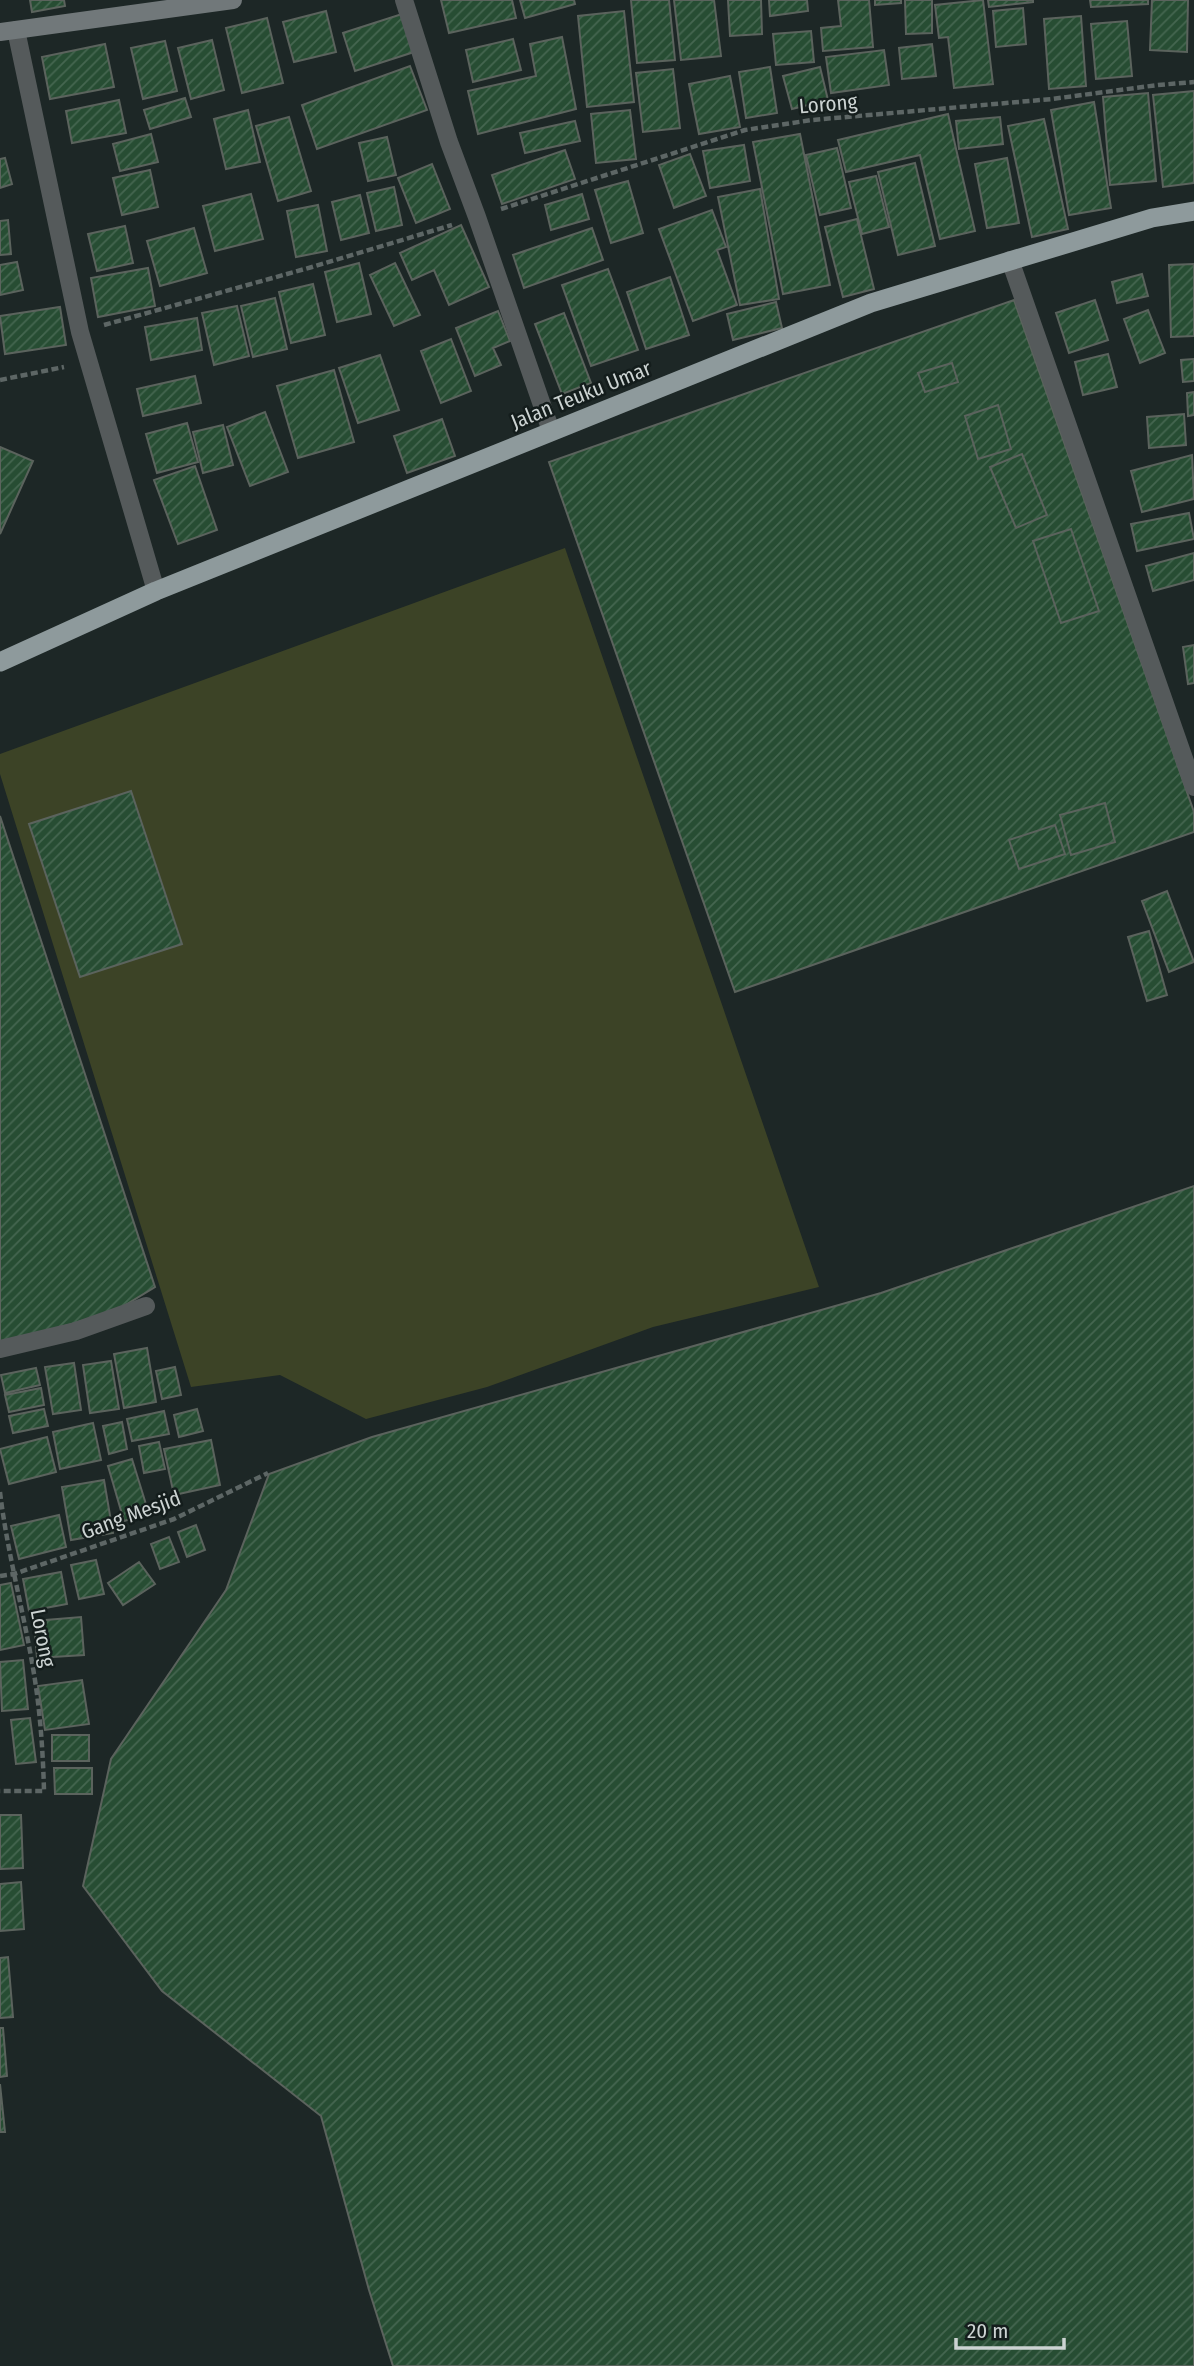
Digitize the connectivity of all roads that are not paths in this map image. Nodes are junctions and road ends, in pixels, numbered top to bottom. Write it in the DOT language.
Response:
graph roads {
  1 [pos="233,0"];
  2 [pos="404,0"];
  3 [pos="8,31"];
  4 [pos="1194,211"];
  5 [pos="1010,260"];
  6 [pos="551,431"];
  7 [pos="156,591"];
  8 [pos="0,662"];
  9 [pos="1194,787"];
  10 [pos="146,1306"];
  11 [pos="0,1349"];
  1 -- 3 [label="main road"];
  2 -- 6 [label="street"];
  3 -- 7 [label="street"];
  4 -- 5 [label="highway, Jalan Teuku Umar"];
  5 -- 6 [label="highway, Jalan Teuku Umar"];
  5 -- 9 [label="street"];
  6 -- 7 [label="highway, Jalan Teuku Umar"];
  7 -- 8 [label="highway, Jalan Teuku Umar"];
  10 -- 11 [label="street"];
}
